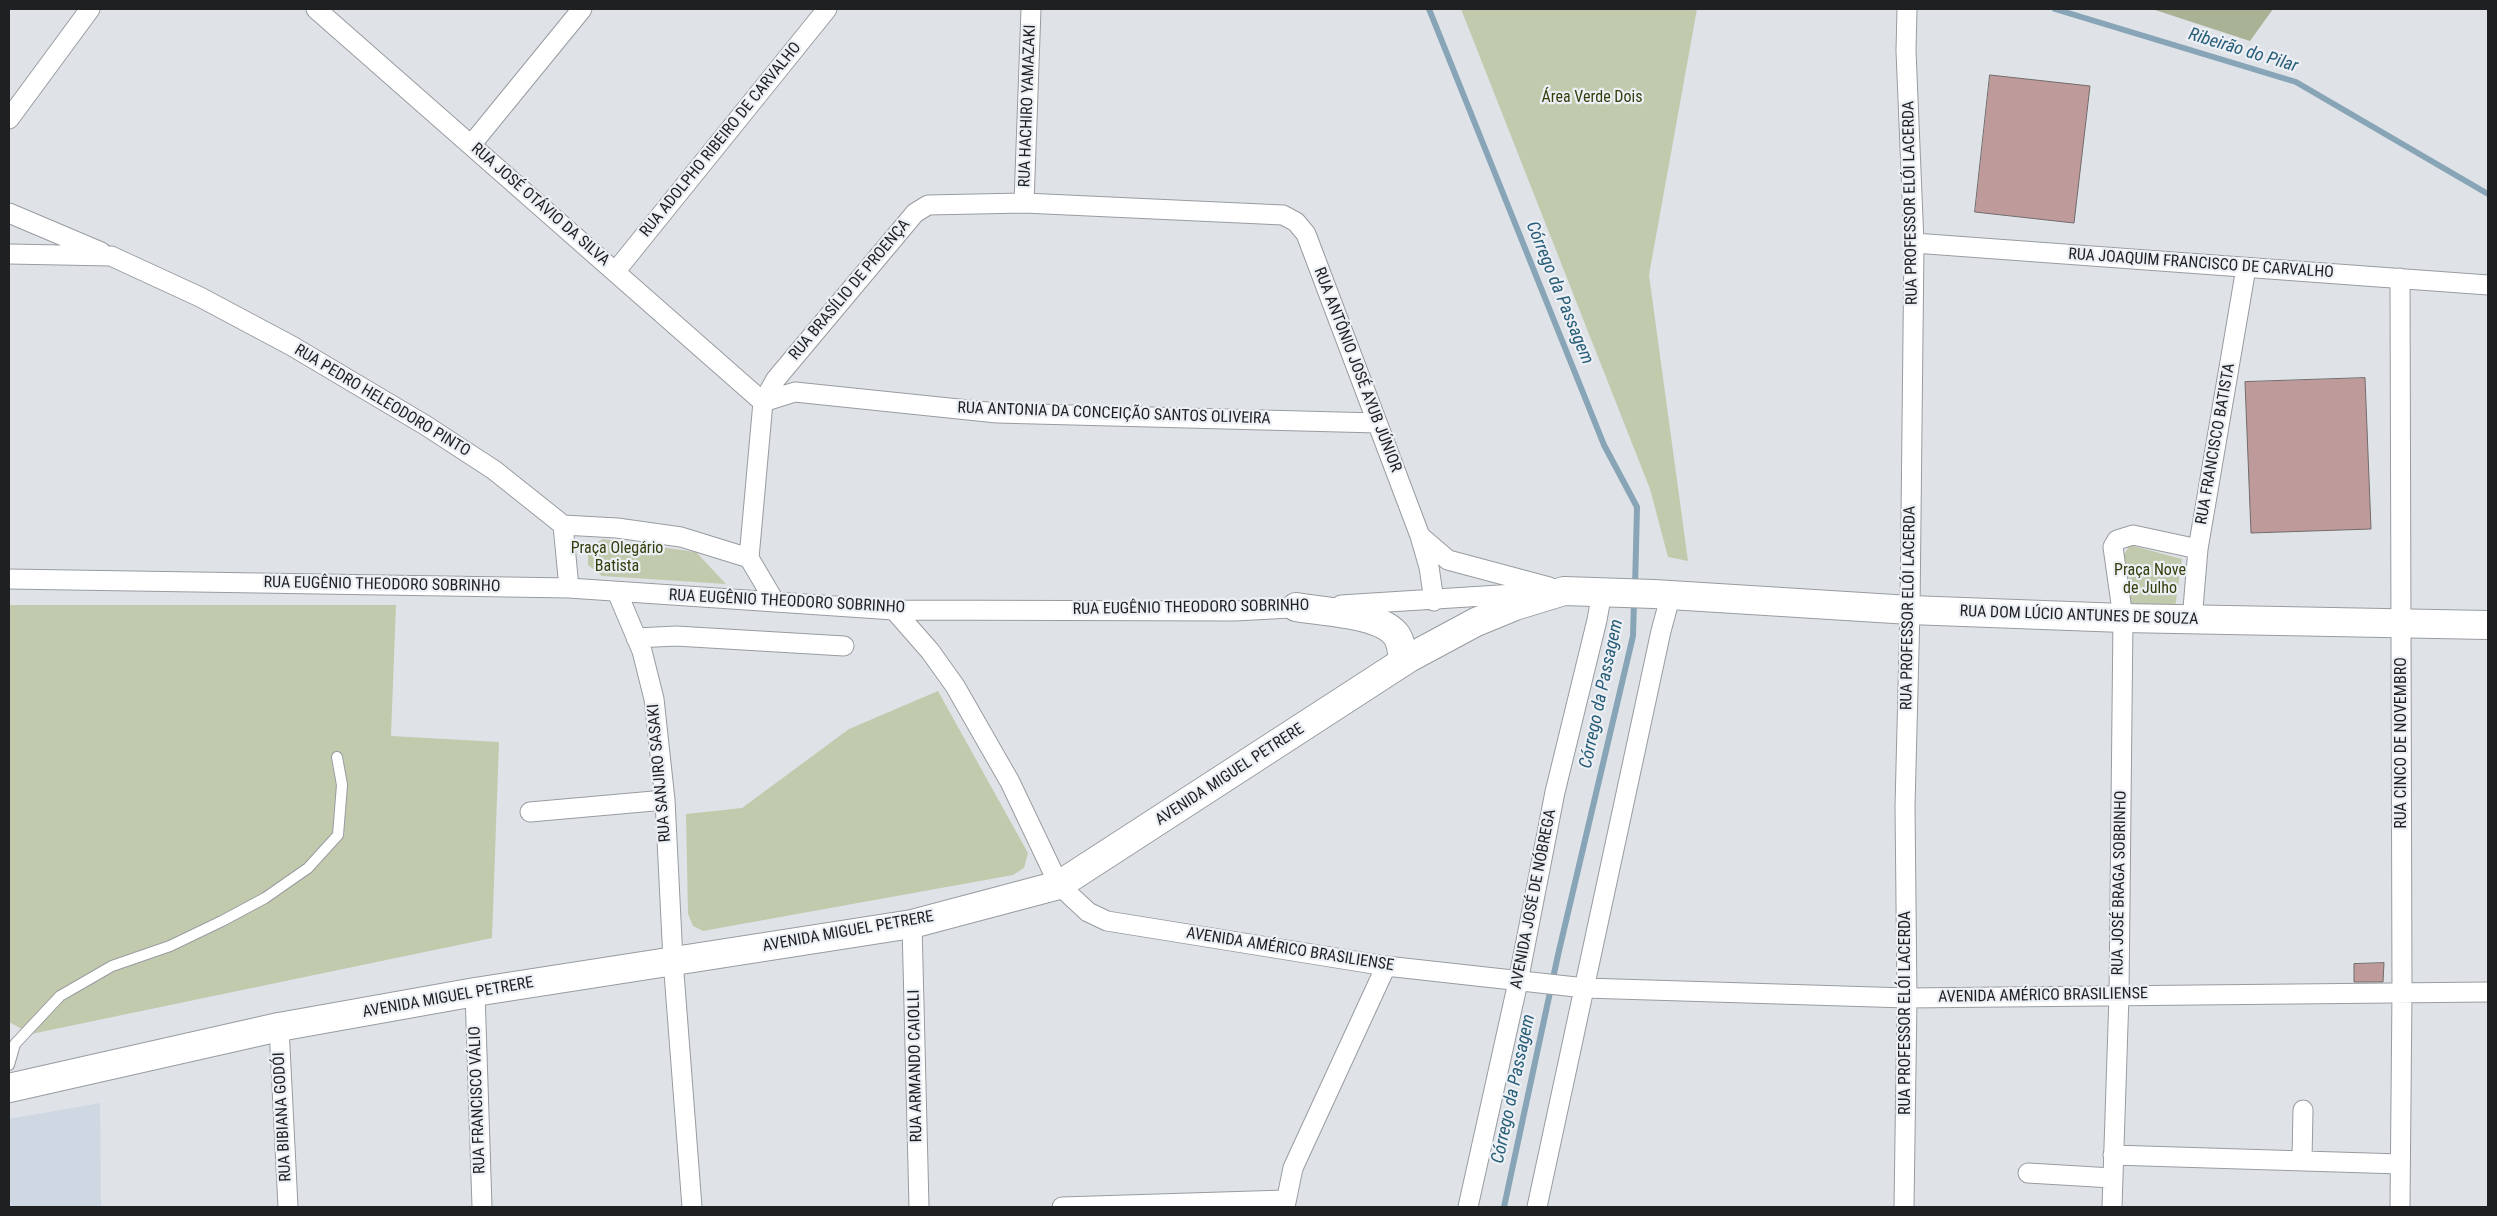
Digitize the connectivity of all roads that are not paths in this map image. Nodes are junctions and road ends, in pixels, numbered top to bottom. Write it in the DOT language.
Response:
graph roads {
  1 [pos="90,9"];
  2 [pos="582,9"];
  3 [pos="827,9"];
  4 [pos="1031,9"];
  5 [pos="1907,9"];
  6 [pos="328,13"];
  7 [pos="9,119"];
  8 [pos="471,145"];
  9 [pos="1024,203"];
  10 [pos="9,213"];
  11 [pos="1283,215"];
  12 [pos="1914,243"];
  13 [pos="9,254"];
  14 [pos="111,256"];
  15 [pos="2246,268"];
  16 [pos="615,272"];
  17 [pos="2400,278"];
  18 [pos="2488,285"];
  19 [pos="763,402"];
  20 [pos="1377,423"];
  21 [pos="563,525"];
  22 [pos="1420,536"];
  23 [pos="2198,549"];
  24 [pos="749,558"];
  25 [pos="9,579"];
  26 [pos="569,588"];
  27 [pos="1564,591"];
  28 [pos="617,592"];
  29 [pos="1608,592"];
  30 [pos="1662,594"];
  31 [pos="1434,601"];
  32 [pos="775,602"];
  33 [pos="1296,607"];
  34 [pos="894,610"];
  35 [pos="1910,610"];
  36 [pos="2123,618"];
  37 [pos="2192,620"];
  38 [pos="2401,624"];
  39 [pos="2488,625"];
  40 [pos="636,638"];
  41 [pos="844,646"];
  42 [pos="1402,662"];
  43 [pos="337,757"];
  44 [pos="665,800"];
  45 [pos="530,812"];
  46 [pos="1059,885"];
  47 [pos="912,924"];
  48 [pos="673,960"];
  49 [pos="1386,966"];
  50 [pos="1526,982"];
  51 [pos="1577,987"];
  52 [pos="2402,991"];
  53 [pos="475,992"];
  54 [pos="2488,992"];
  55 [pos="2118,995"];
  56 [pos="1907,998"];
  57 [pos="279,1028"];
  58 [pos="9,1065"];
  59 [pos="9,1088"];
  60 [pos="2303,1110"];
  61 [pos="2113,1155"];
  62 [pos="2302,1159"];
  63 [pos="2400,1164"];
  64 [pos="2028,1172"];
  65 [pos="2112,1178"];
  66 [pos="1285,1204"];
  67 [pos="288,1207"];
  68 [pos="482,1207"];
  69 [pos="692,1207"];
  70 [pos="919,1207"];
  71 [pos="1062,1207"];
  72 [pos="1468,1207"];
  73 [pos="1537,1207"];
  74 [pos="1904,1207"];
  75 [pos="2112,1207"];
  76 [pos="2400,1207"];
  1 -- 7 [label="street"];
  2 -- 8 [label="street"];
  3 -- 16 [label="street, RUA ADOLPHO RIBEIRO DE CARVALHO"];
  4 -- 9 [label="street, RUA HACHIRO YAMAZAKI"];
  5 -- 12 [label="street, RUA PROFESSOR ELÓI LACERDA"];
  6 -- 8 [label="street, RUA JOSÉ OTÁVIO DA SILVA"];
  8 -- 16 [label="street, RUA JOSÉ OTÁVIO DA SILVA"];
  9 -- 11 [label="street, RUA BRASÍLIO DE PROENÇA"];
  9 -- 19 [label="street, RUA BRASÍLIO DE PROENÇA"];
  10 -- 14 [label="street"];
  11 -- 20 [label="street, RUA ANTÔNIO JOSÉ AYUB JÚNIOR"];
  12 -- 15 [label="street, RUA JOAQUIM FRANCISCO DE CARVALHO"];
  12 -- 35 [label="street, RUA PROFESSOR ELÓI LACERDA"];
  13 -- 14 [label="street, RUA PEDRO HELEODORO PINTO"];
  14 -- 21 [label="street, RUA PEDRO HELEODORO PINTO"];
  15 -- 17 [label="street, RUA JOAQUIM FRANCISCO DE CARVALHO"];
  15 -- 23 [label="street, RUA FRANCISCO BATISTA"];
  16 -- 19 [label="street, RUA JOSÉ OTÁVIO DA SILVA"];
  17 -- 18 [label="street, RUA JOAQUIM FRANCISCO DE CARVALHO"];
  17 -- 38 [label="street, RUA CINCO DE NOVEMBRO"];
  19 -- 20 [label="street, RUA ANTONIA DA CONCEIÇÃO SANTOS OLIVEIRA"];
  19 -- 24 [label="street, RUA BRASÍLIO DE PROENÇA"];
  20 -- 22 [label="street, RUA ANTÔNIO JOSÉ AYUB JÚNIOR"];
  21 -- 24 [label="street"];
  21 -- 26 [label="street"];
  22 -- 27 [label="street, RUA ANTÔNIO JOSÉ AYUB JÚNIOR"];
  22 -- 31 [label="street, RUA ANTÔNIO JOSÉ AYUB JÚNIOR"];
  23 -- 36 [label="street"];
  23 -- 37 [label="street, RUA FRANCISCO BATISTA"];
  24 -- 32 [label="street"];
  25 -- 26 [label="street, RUA EUGÊNIO THEODORO SOBRINHO"];
  26 -- 28 [label="street, RUA EUGÊNIO THEODORO SOBRINHO"];
  27 -- 29 [label="main road, AVENIDA MIGUEL PETRERE"];
  27 -- 31 [label="street, RUA EUGÊNIO THEODORO SOBRINHO"];
  27 -- 42 [label="main road, AVENIDA MIGUEL PETRERE"];
  28 -- 32 [label="street, RUA EUGÊNIO THEODORO SOBRINHO"];
  28 -- 40 [label="street, RUA SANJIRO SASAKI"];
  29 -- 30 [label="main road, AVENIDA MIGUEL PETRERE"];
  29 -- 50 [label="street, AVENIDA JOSÉ DE NÓBREGA"];
  30 -- 35 [label="main road, RUA DOM LÚCIO ANTUNES DE SOUZA"];
  30 -- 51 [label="street"];
  31 -- 33 [label="street, RUA EUGÊNIO THEODORO SOBRINHO"];
  32 -- 34 [label="street, RUA EUGÊNIO THEODORO SOBRINHO"];
  33 -- 34 [label="street, RUA EUGÊNIO THEODORO SOBRINHO"];
  33 -- 42 [label="main road"];
  34 -- 46 [label="street"];
  35 -- 36 [label="main road, RUA DOM LÚCIO ANTUNES DE SOUZA"];
  35 -- 56 [label="street, RUA PROFESSOR ELÓI LACERDA"];
  36 -- 37 [label="main road, RUA DOM LÚCIO ANTUNES DE SOUZA"];
  36 -- 55 [label="street, RUA JOSÉ BRAGA SOBRINHO"];
  37 -- 38 [label="main road, RUA DOM LÚCIO ANTUNES DE SOUZA"];
  38 -- 39 [label="main road, RUA DOM LÚCIO ANTUNES DE SOUZA"];
  38 -- 52 [label="street, RUA CINCO DE NOVEMBRO"];
  40 -- 41 [label="street"];
  40 -- 44 [label="street, RUA SANJIRO SASAKI"];
  42 -- 46 [label="main road, AVENIDA MIGUEL PETRERE"];
  43 -- 58 [label="lane"];
  44 -- 45 [label="street"];
  44 -- 48 [label="street, RUA SANJIRO SASAKI"];
  46 -- 47 [label="main road, AVENIDA MIGUEL PETRERE"];
  46 -- 49 [label="street, AVENIDA AMÉRICO BRASILIENSE"];
  47 -- 48 [label="main road, AVENIDA MIGUEL PETRERE"];
  47 -- 70 [label="street, RUA ARMANDO CAIOLLI"];
  48 -- 53 [label="main road, AVENIDA MIGUEL PETRERE"];
  48 -- 69 [label="street, RUA SANJIRO SASAKI"];
  49 -- 50 [label="street, AVENIDA AMÉRICO BRASILIENSE"];
  49 -- 66 [label="street"];
  50 -- 51 [label="street, AVENIDA AMÉRICO BRASILIENSE"];
  50 -- 72 [label="street, AVENIDA JOSÉ DE NÓBREGA"];
  51 -- 56 [label="street, AVENIDA AMÉRICO BRASILIENSE"];
  51 -- 73 [label="street"];
  52 -- 54 [label="street, AVENIDA AMÉRICO BRASILIENSE"];
  52 -- 55 [label="street, AVENIDA AMÉRICO BRASILIENSE"];
  52 -- 63 [label="street, RUA CINCO DE NOVEMBRO"];
  53 -- 57 [label="main road, AVENIDA MIGUEL PETRERE"];
  53 -- 68 [label="street, RUA FRANCISCO VÁLIO"];
  55 -- 56 [label="street, AVENIDA AMÉRICO BRASILIENSE"];
  55 -- 61 [label="street, RUA JOSÉ BRAGA SOBRINHO"];
  56 -- 74 [label="street, RUA PROFESSOR ELÓI LACERDA"];
  57 -- 59 [label="main road, AVENIDA MIGUEL PETRERE"];
  57 -- 67 [label="street, RUA BIBIANA GODÓI"];
  60 -- 62 [label="street"];
  61 -- 62 [label="street"];
  61 -- 65 [label="street, RUA JOSÉ BRAGA SOBRINHO"];
  62 -- 63 [label="street"];
  63 -- 76 [label="street, RUA CINCO DE NOVEMBRO"];
  64 -- 65 [label="street"];
  65 -- 75 [label="street, RUA JOSÉ BRAGA SOBRINHO"];
  66 -- 71 [label="street"];
}
